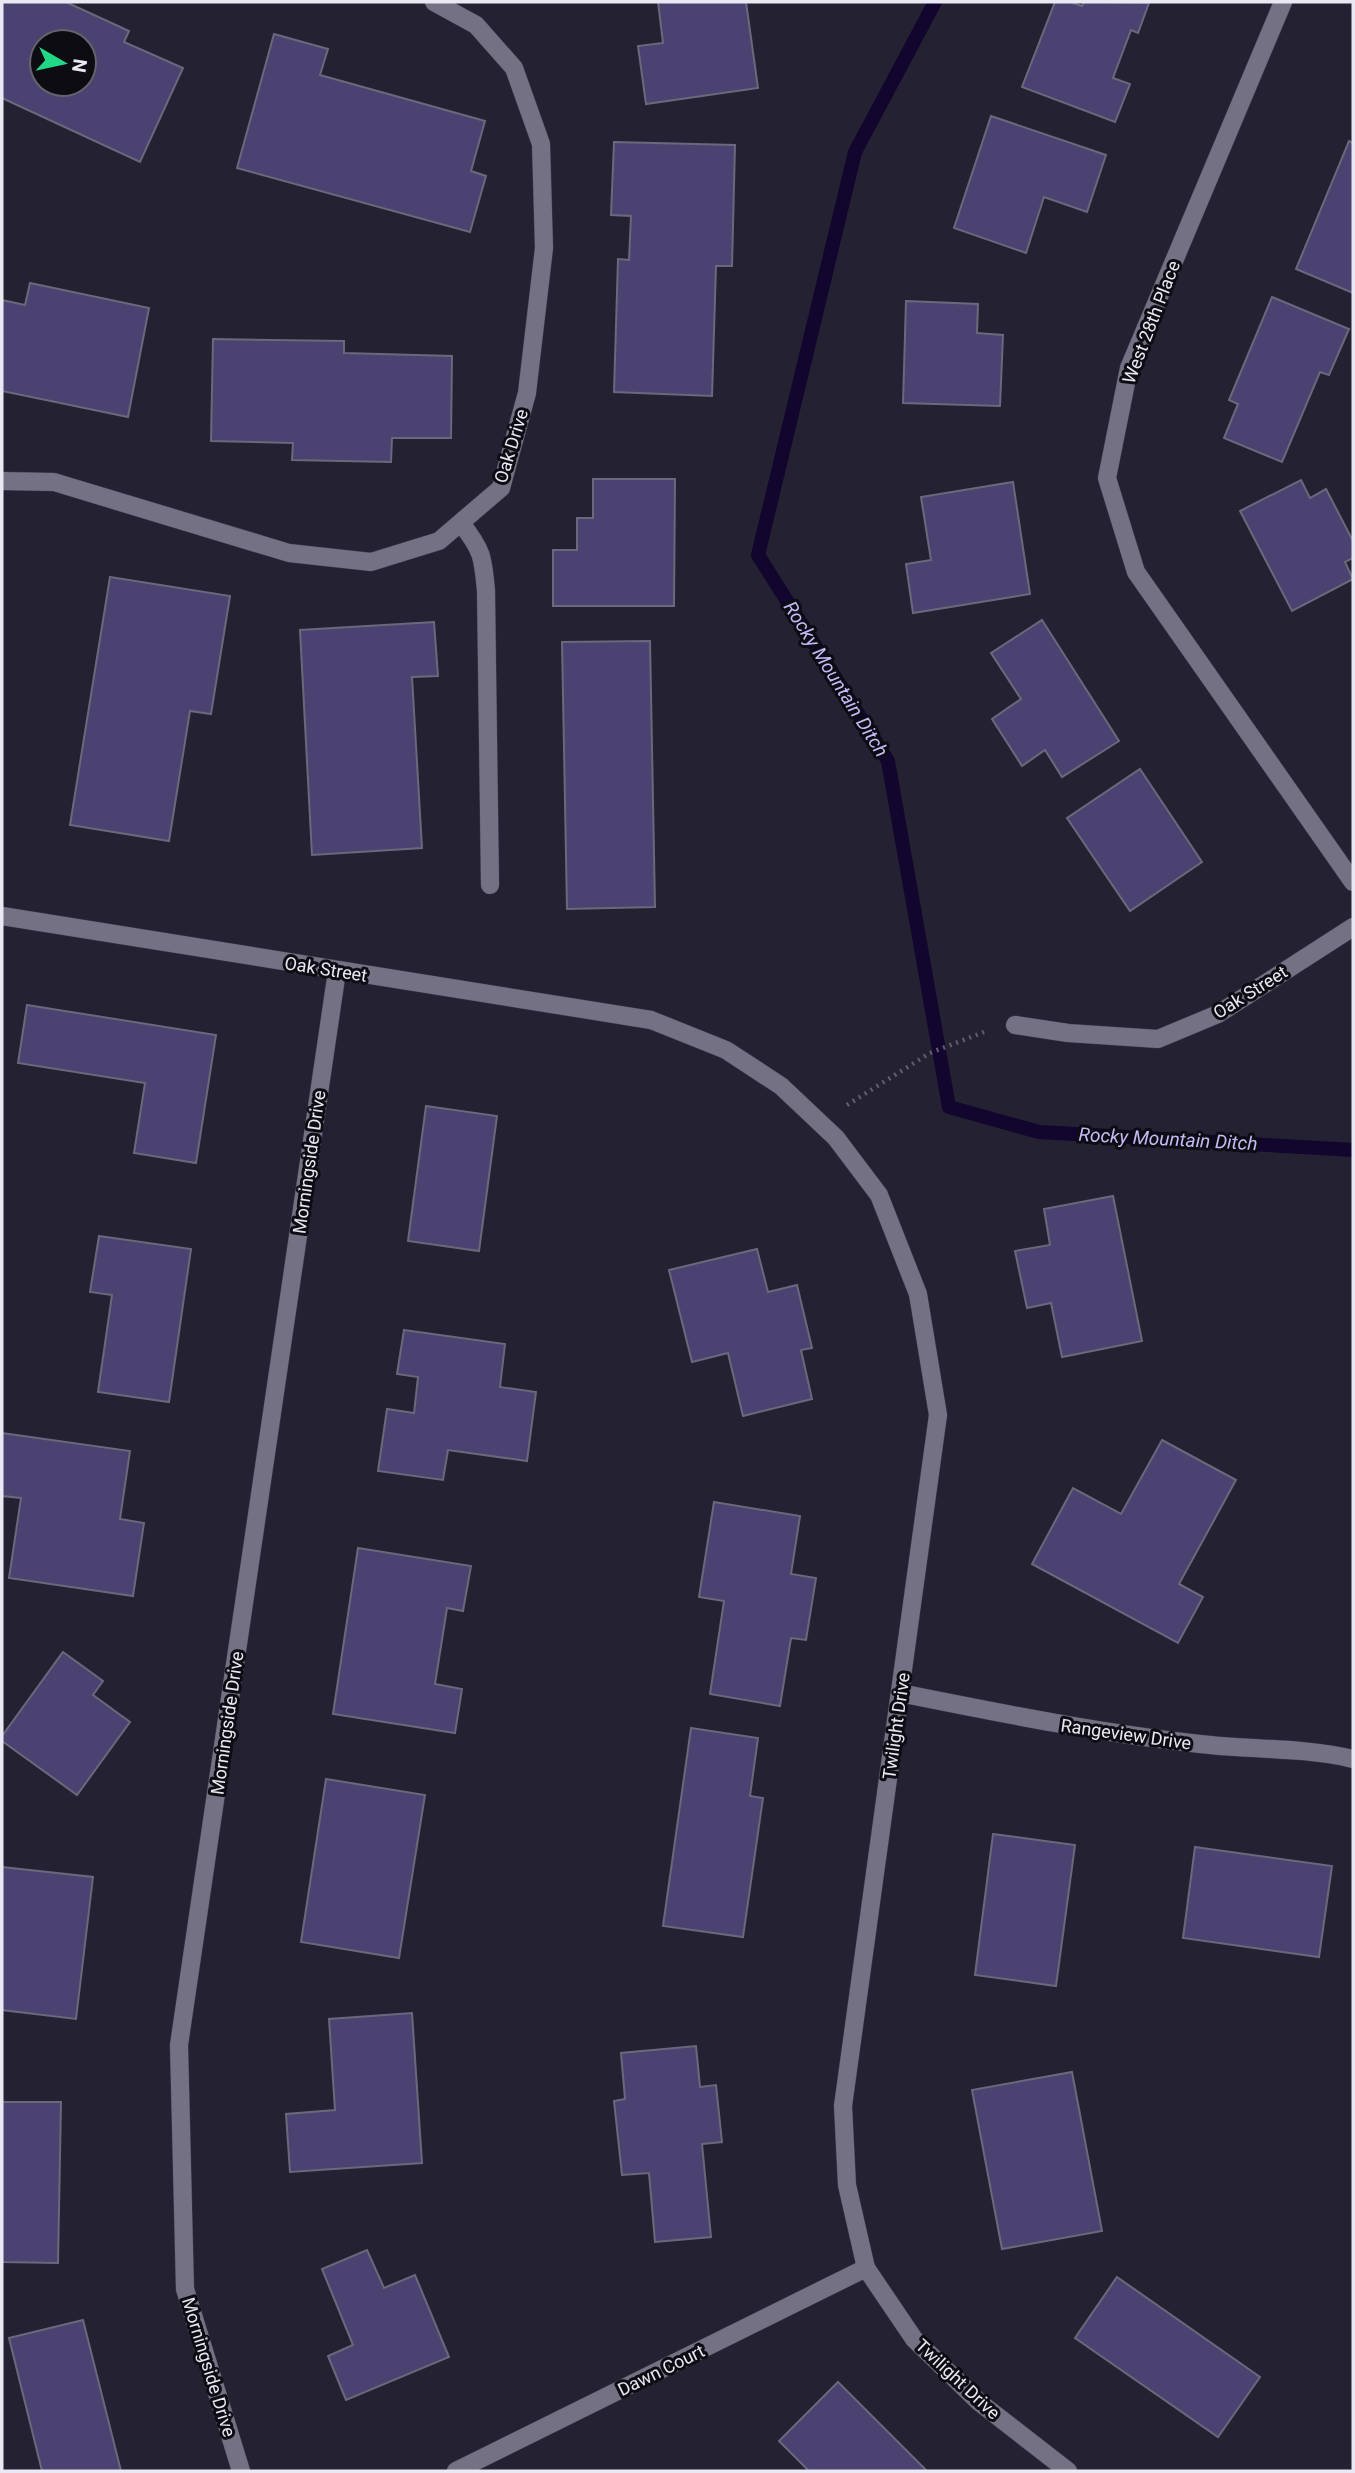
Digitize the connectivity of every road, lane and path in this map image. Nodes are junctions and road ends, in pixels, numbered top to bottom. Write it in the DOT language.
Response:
graph roads {
  1 [pos="434,2"];
  2 [pos="1283,2"];
  3 [pos="2,481"];
  4 [pos="461,523"];
  5 [pos="1353,882"];
  6 [pos="490,885"];
  7 [pos="2,916"];
  8 [pos="1353,927"];
  9 [pos="337,971"];
  10 [pos="651,1020"];
  11 [pos="1015,1025"];
  12 [pos="985,1032"];
  13 [pos="843,1107"];
  14 [pos="900,1693"];
  15 [pos="1353,1759"];
  16 [pos="866,2268"];
  17 [pos="241,2471"];
  18 [pos="456,2471"];
  19 [pos="1068,2471"];
  1 -- 4 [label="street, Oak Drive"];
  2 -- 5 [label="street, West 28th Place"];
  3 -- 4 [label="street, Oak Drive"];
  4 -- 6 [label="street"];
  7 -- 9 [label="street, Oak Street"];
  8 -- 11 [label="street, Oak Street"];
  9 -- 10 [label="street, Oak Street"];
  9 -- 17 [label="street, Morningside Drive"];
  10 -- 14 [label="street, Twilight Drive"];
  12 -- 13 [label="path"];
  14 -- 15 [label="street, Rangeview Drive"];
  14 -- 16 [label="street, Twilight Drive"];
  16 -- 18 [label="street, Dawn Court"];
  16 -- 19 [label="street, Twilight Drive"];
}
